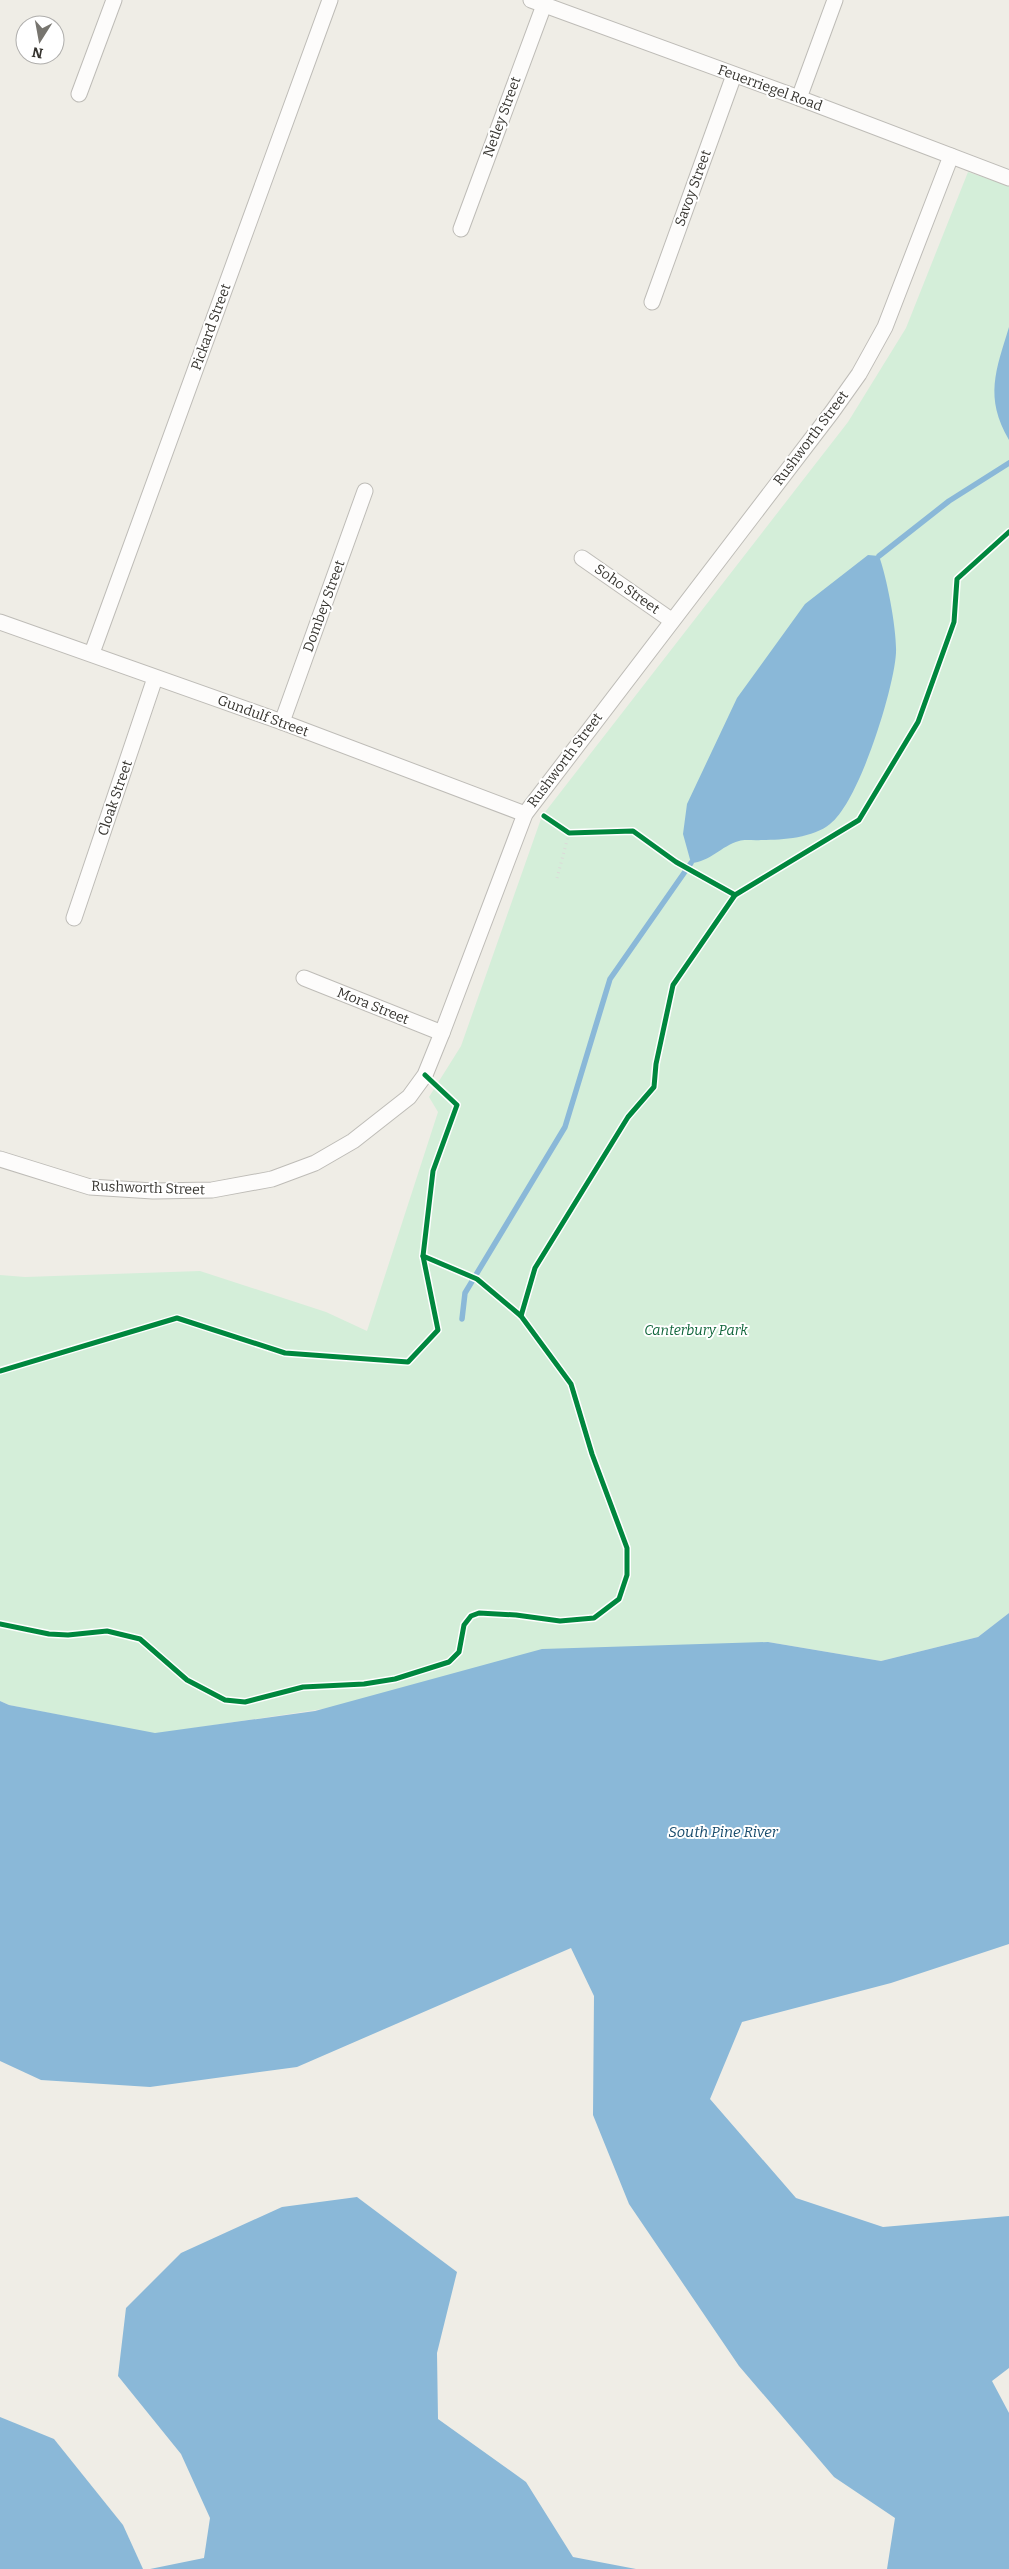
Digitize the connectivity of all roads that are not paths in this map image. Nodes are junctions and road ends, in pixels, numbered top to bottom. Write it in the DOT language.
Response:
graph roads {
  1 [pos="114,0"];
  2 [pos="330,0"];
  3 [pos="835,0"];
  4 [pos="537,2"];
  5 [pos="734,75"];
  6 [pos="79,94"];
  7 [pos="799,98"];
  8 [pos="951,156"];
  9 [pos="1009,178"];
  10 [pos="461,230"];
  11 [pos="652,302"];
  12 [pos="365,491"];
  13 [pos="582,558"];
  14 [pos="671,620"];
  15 [pos="0,622"];
  16 [pos="92,653"];
  17 [pos="155,678"];
  18 [pos="282,722"];
  19 [pos="525,814"];
  20 [pos="74,918"];
  21 [pos="304,978"];
  22 [pos="442,1033"];
  23 [pos="0,1160"];
  1 -- 6 [label="street"];
  2 -- 16 [label="street, Pickard Street"];
  3 -- 7 [label="street"];
  4 -- 5 [label="street, Feuerriegel Road"];
  4 -- 10 [label="street, Netley Street"];
  5 -- 7 [label="street, Feuerriegel Road"];
  5 -- 11 [label="street, Savoy Street"];
  7 -- 8 [label="street, Feuerriegel Road"];
  8 -- 9 [label="street, Feuerriegel Road"];
  8 -- 14 [label="street, Rushworth Street"];
  12 -- 18 [label="street, Dombey Street"];
  13 -- 14 [label="street, Soho Street"];
  14 -- 19 [label="street, Rushworth Street"];
  15 -- 16 [label="street, Gundulf Street"];
  16 -- 17 [label="street, Gundulf Street"];
  17 -- 18 [label="street, Gundulf Street"];
  17 -- 20 [label="street, Cloak Street"];
  18 -- 19 [label="street, Gundulf Street"];
  19 -- 22 [label="street, Rushworth Street"];
  21 -- 22 [label="street, Mora Street"];
  22 -- 23 [label="street, Rushworth Street"];
}
